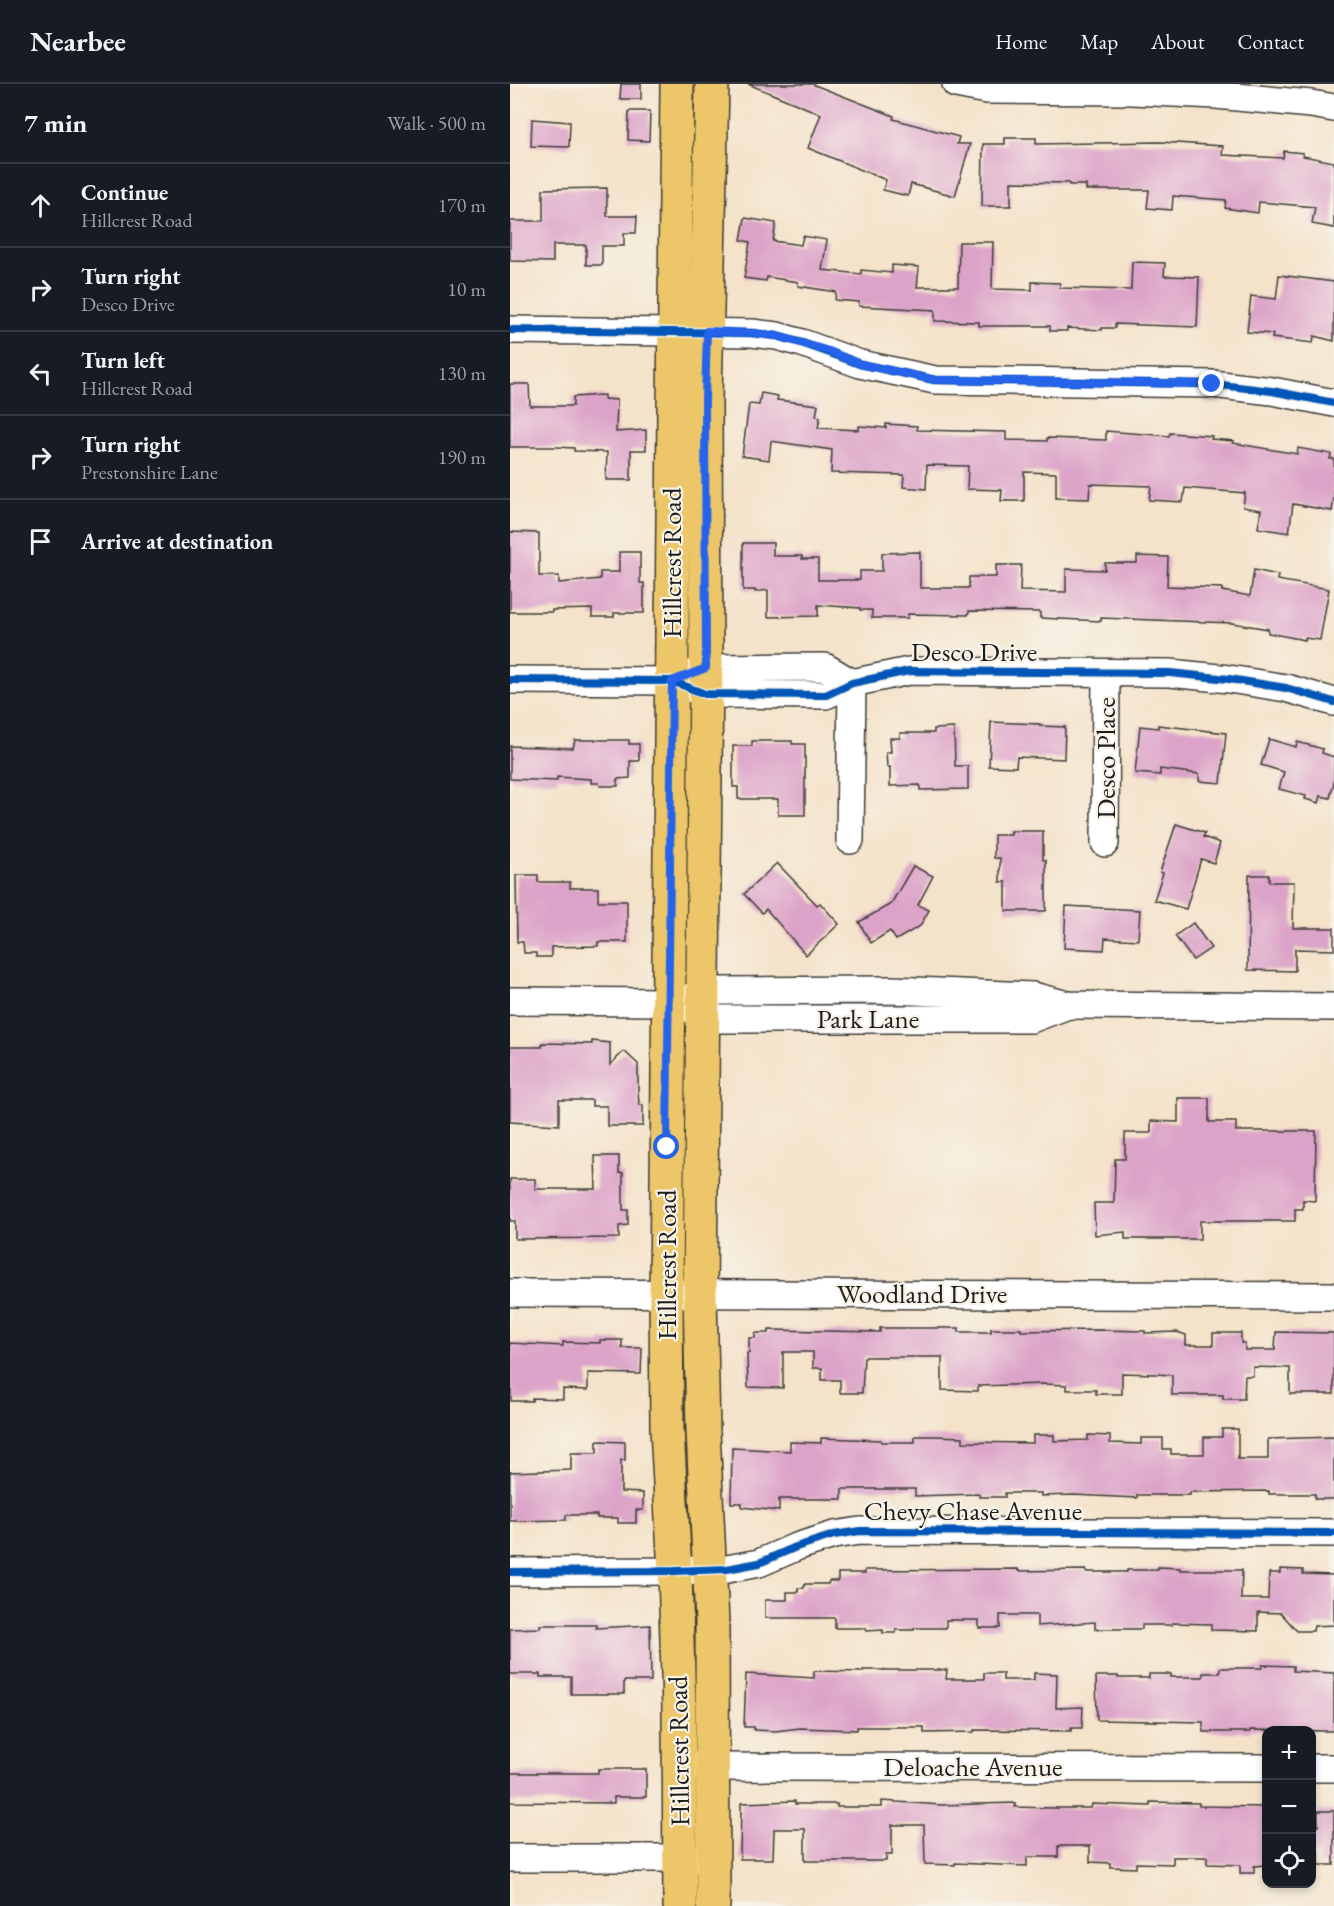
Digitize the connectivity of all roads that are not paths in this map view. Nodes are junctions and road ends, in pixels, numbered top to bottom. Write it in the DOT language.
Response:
graph roads {
  1 [pos="677,84"];
  2 [pos="712,84"];
  3 [pos="956,84"];
  4 [pos="1334,108"];
  5 [pos="510,330"];
  6 [pos="675,331"];
  7 [pos="707,331"];
  8 [pos="1334,403"];
  9 [pos="1106,673"];
  10 [pos="510,680"];
  11 [pos="672,681"];
  12 [pos="705,681"];
  13 [pos="852,683"];
  14 [pos="1334,702"];
  15 [pos="850,840"];
  16 [pos="1105,843"];
  17 [pos="510,1001"];
  18 [pos="668,1002"];
  19 [pos="703,1004"];
  20 [pos="1334,1007"];
  21 [pos="510,1293"];
  22 [pos="666,1293"];
  23 [pos="700,1293"];
  24 [pos="1334,1296"];
  25 [pos="1334,1533"];
  26 [pos="709,1569"];
  27 [pos="675,1571"];
  28 [pos="510,1572"];
  29 [pos="679,1767"];
  30 [pos="713,1767"];
  31 [pos="1262,1768"];
  32 [pos="1316,1768"];
  33 [pos="1334,1768"];
  34 [pos="510,1858"];
  35 [pos="680,1858"];
  36 [pos="713,1858"];
  37 [pos="680,1906"];
  38 [pos="713,1906"];
  1 -- 6 [label="main road, Hillcrest Road"];
  2 -- 7 [label="main road, Hillcrest Road"];
  3 -- 4 [label="street"];
  5 -- 6 [label="street"];
  6 -- 7 [label="street"];
  6 -- 11 [label="main road, Hillcrest Road"];
  7 -- 8 [label="street"];
  7 -- 12 [label="main road, Hillcrest Road"];
  9 -- 13 [label="street, Desco Drive"];
  9 -- 14 [label="street, Desco Drive"];
  9 -- 16 [label="street, Desco Place"];
  10 -- 11 [label="street, Desco Drive"];
  11 -- 12 [label="street, Desco Drive"];
  11 -- 18 [label="main road, Hillcrest Road"];
  12 -- 13 [label="street, Desco Drive"];
  12 -- 19 [label="main road, Hillcrest Road"];
  13 -- 15 [label="street"];
  17 -- 18 [label="street, Park Lane"];
  18 -- 19 [label="street, Park Lane"];
  18 -- 22 [label="main road, Hillcrest Road"];
  19 -- 20 [label="street, Park Lane"];
  19 -- 23 [label="main road, Hillcrest Road"];
  21 -- 22 [label="street, Woodland Drive"];
  22 -- 23 [label="street, Woodland Drive"];
  22 -- 27 [label="main road, Hillcrest Road"];
  23 -- 24 [label="street, Woodland Drive"];
  23 -- 26 [label="main road, Hillcrest Road"];
  25 -- 26 [label="street, Chevy Chase Avenue"];
  26 -- 27 [label="street, Chevy Chase Avenue"];
  26 -- 30 [label="main road, Hillcrest Road"];
  27 -- 28 [label="street, Chevy Chase Avenue"];
  27 -- 29 [label="main road, Hillcrest Road"];
  29 -- 30 [label="street, Deloache Avenue"];
  29 -- 35 [label="main road, Hillcrest Road"];
  30 -- 31 [label="street, Deloache Avenue"];
  30 -- 36 [label="main road, Hillcrest Road"];
  32 -- 33 [label="street"];
  34 -- 35 [label="street"];
  35 -- 36 [label="street"];
  35 -- 37 [label="main road, Hillcrest Road"];
  36 -- 38 [label="main road, Hillcrest Road"];
}
